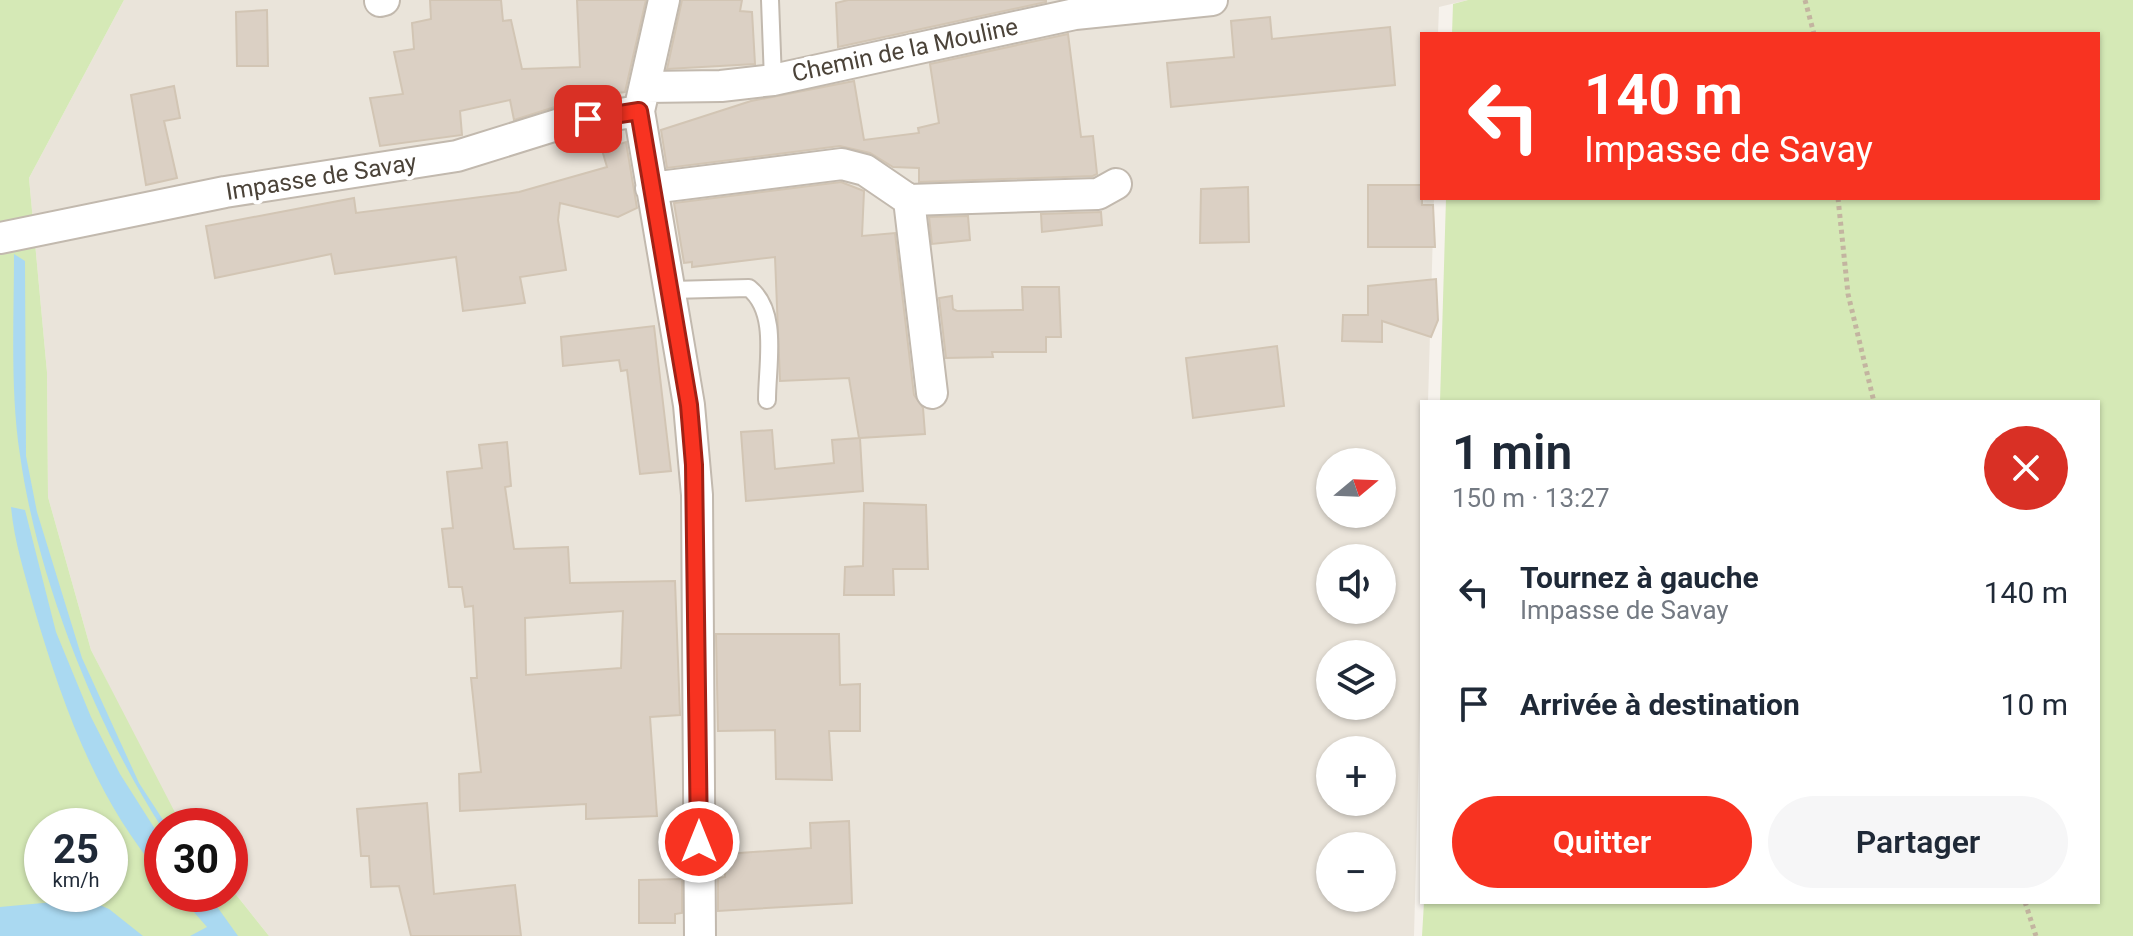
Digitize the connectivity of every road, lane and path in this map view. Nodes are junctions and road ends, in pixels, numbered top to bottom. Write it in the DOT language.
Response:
graph roads {
  1 [pos="664,0"];
  2 [pos="770,0"];
  3 [pos="1212,0"];
  4 [pos="1805,0"];
  5 [pos="1073,7"];
  6 [pos="1813,32"];
  7 [pos="773,80"];
  8 [pos="642,99"];
  9 [pos="1116,184"];
  10 [pos="651,188"];
  11 [pos="909,200"];
  12 [pos="1838,200"];
  13 [pos="0,238"];
  14 [pos="671,290"];
  15 [pos="932,393"];
  16 [pos="767,400"];
  17 [pos="1874,400"];
  18 [pos="2026,904"];
  19 [pos="700,936"];
  20 [pos="2036,936"];
  1 -- 8 [label="street"];
  2 -- 7 [label="lane"];
  3 -- 5 [label="street, Chemin de la Mouline"];
  4 -- 6 [label="path"];
  5 -- 7 [label="street, Chemin de la Mouline"];
  7 -- 8 [label="street, Chemin de la Mouline"];
  8 -- 10 [label="street"];
  8 -- 13 [label="street, Impasse de Savay"];
  9 -- 11 [label="street"];
  10 -- 11 [label="street"];
  10 -- 14 [label="street"];
  11 -- 15 [label="street"];
  12 -- 17 [label="path"];
  14 -- 16 [label="lane"];
  14 -- 19 [label="street"];
  18 -- 20 [label="path"];
}
